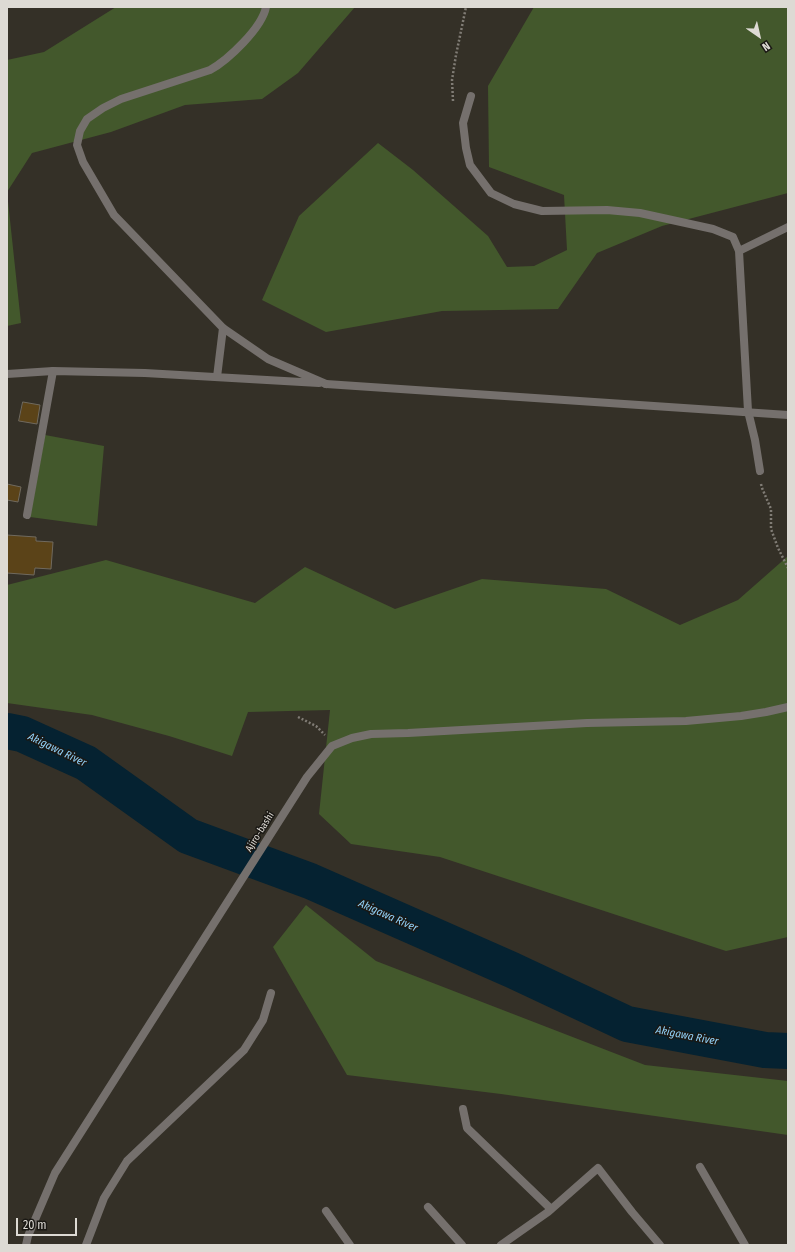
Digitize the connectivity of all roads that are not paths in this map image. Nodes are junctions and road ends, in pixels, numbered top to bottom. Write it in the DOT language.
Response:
graph roads {
  1 [pos="266,7"];
  2 [pos="471,96"];
  3 [pos="788,227"];
  4 [pos="739,251"];
  5 [pos="223,328"];
  6 [pos="53,371"];
  7 [pos="7,374"];
  8 [pos="217,377"];
  9 [pos="326,384"];
  10 [pos="748,411"];
  11 [pos="788,415"];
  12 [pos="760,471"];
  13 [pos="27,515"];
  14 [pos="788,707"];
  15 [pos="271,993"];
  16 [pos="464,1109"];
  17 [pos="700,1167"];
  18 [pos="428,1207"];
  19 [pos="551,1209"];
  20 [pos="326,1211"];
  21 [pos="26,1245"];
  22 [pos="86,1245"];
  23 [pos="350,1245"];
  24 [pos="462,1245"];
  25 [pos="501,1245"];
  26 [pos="660,1245"];
  27 [pos="745,1245"];
  1 -- 5 [label="street"];
  2 -- 4 [label="street"];
  3 -- 4 [label="street"];
  4 -- 10 [label="street"];
  5 -- 8 [label="street"];
  5 -- 9 [label="street"];
  6 -- 7 [label="street"];
  6 -- 8 [label="street"];
  6 -- 13 [label="street"];
  8 -- 9 [label="street"];
  9 -- 10 [label="street"];
  10 -- 11 [label="street"];
  10 -- 12 [label="street"];
  14 -- 21 [label="street, Ajiro-bashi"];
  15 -- 22 [label="street"];
  16 -- 19 [label="street"];
  17 -- 27 [label="street"];
  18 -- 24 [label="street"];
  19 -- 25 [label="street"];
  19 -- 26 [label="street"];
  20 -- 23 [label="street"];
}
